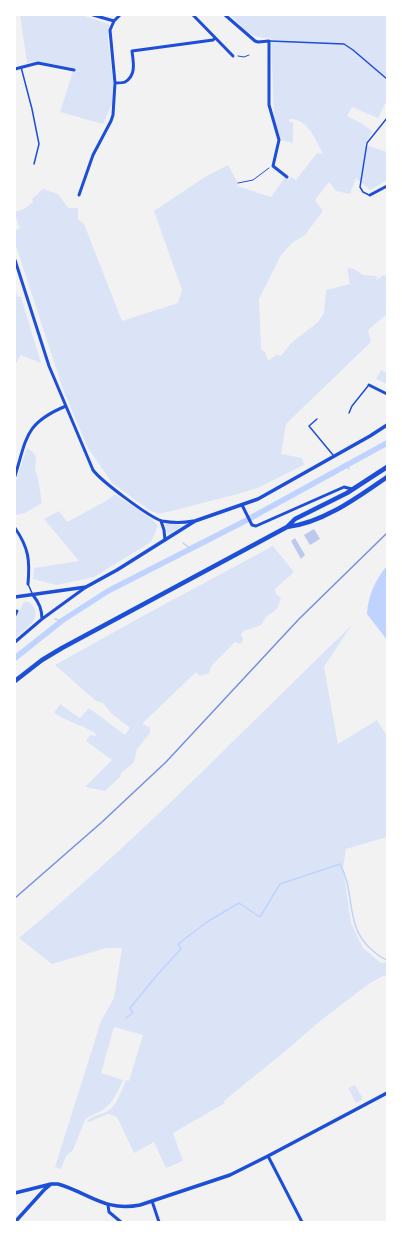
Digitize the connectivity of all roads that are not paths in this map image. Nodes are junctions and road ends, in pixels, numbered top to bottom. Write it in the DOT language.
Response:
graph roads {
  1 [pos="93,15"];
  2 [pos="120,15"];
  3 [pos="193,15"];
  4 [pos="225,15"];
  5 [pos="114,21"];
  6 [pos="215,38"];
  7 [pos="269,41"];
  8 [pos="233,56"];
  9 [pos="21,67"];
  10 [pos="15,69"];
  11 [pos="74,70"];
  12 [pos="387,79"];
  13 [pos="115,83"];
  14 [pos="387,118"];
  15 [pos="34,164"];
  16 [pos="287,177"];
  17 [pos="387,186"];
  18 [pos="79,195"];
  19 [pos="370,195"];
  20 [pos="15,260"];
  21 [pos="369,385"];
  22 [pos="387,394"];
  23 [pos="66,406"];
  24 [pos="349,413"];
  25 [pos="317,419"];
  26 [pos="387,425"];
  27 [pos="334,457"];
  28 [pos="387,467"];
  29 [pos="15,476"];
  30 [pos="387,478"];
  31 [pos="352,490"];
  32 [pos="242,505"];
  33 [pos="161,520"];
  34 [pos="195,521"];
  35 [pos="287,527"];
  36 [pos="15,528"];
  37 [pos="165,540"];
  38 [pos="28,584"];
  39 [pos="86,587"];
  40 [pos="33,595"];
  41 [pos="15,597"];
  42 [pos="17,612"];
  43 [pos="15,615"];
  44 [pos="42,619"];
  45 [pos="15,642"];
  46 [pos="15,681"];
  47 [pos="387,1093"];
  48 [pos="268,1156"];
  49 [pos="51,1184"];
  50 [pos="15,1193"];
  51 [pos="152,1201"];
  52 [pos="108,1205"];
  53 [pos="16,1222"];
  54 [pos="121,1222"];
  55 [pos="159,1222"];
  56 [pos="302,1222"];
  1 -- 5 [label="street"];
  2 -- 5 [label="street"];
  3 -- 6 [label="street"];
  4 -- 7 [label="street"];
  5 -- 13 [label="street"];
  6 -- 8 [label="street"];
  6 -- 13 [label="street"];
  7 -- 12 [label="lane"];
  7 -- 16 [label="street"];
  9 -- 10 [label="street"];
  9 -- 11 [label="street"];
  9 -- 15 [label="lane"];
  13 -- 18 [label="street"];
  14 -- 19 [label="lane"];
  17 -- 19 [label="street"];
  20 -- 23 [label="street"];
  21 -- 22 [label="street"];
  21 -- 24 [label="lane"];
  23 -- 29 [label="street"];
  23 -- 33 [label="street"];
  25 -- 27 [label="lane"];
  26 -- 27 [label="street"];
  27 -- 32 [label="street"];
  28 -- 31 [label="main road"];
  30 -- 35 [label="main road"];
  31 -- 32 [label="street"];
  31 -- 35 [label="main road"];
  32 -- 34 [label="street"];
  33 -- 34 [label="street"];
  33 -- 37 [label="street"];
  34 -- 37 [label="street"];
  35 -- 46 [label="main road"];
  36 -- 38 [label="street"];
  37 -- 39 [label="street"];
  38 -- 40 [label="lane"];
  39 -- 40 [label="street"];
  39 -- 44 [label="street"];
  40 -- 41 [label="street"];
  40 -- 44 [label="street"];
  42 -- 43 [label="street"];
  44 -- 45 [label="street"];
  47 -- 48 [label="street"];
  48 -- 51 [label="street"];
  48 -- 56 [label="street"];
  49 -- 50 [label="street"];
  49 -- 52 [label="street"];
  49 -- 53 [label="street"];
  51 -- 52 [label="street"];
  51 -- 55 [label="street"];
  52 -- 54 [label="street"];
}
